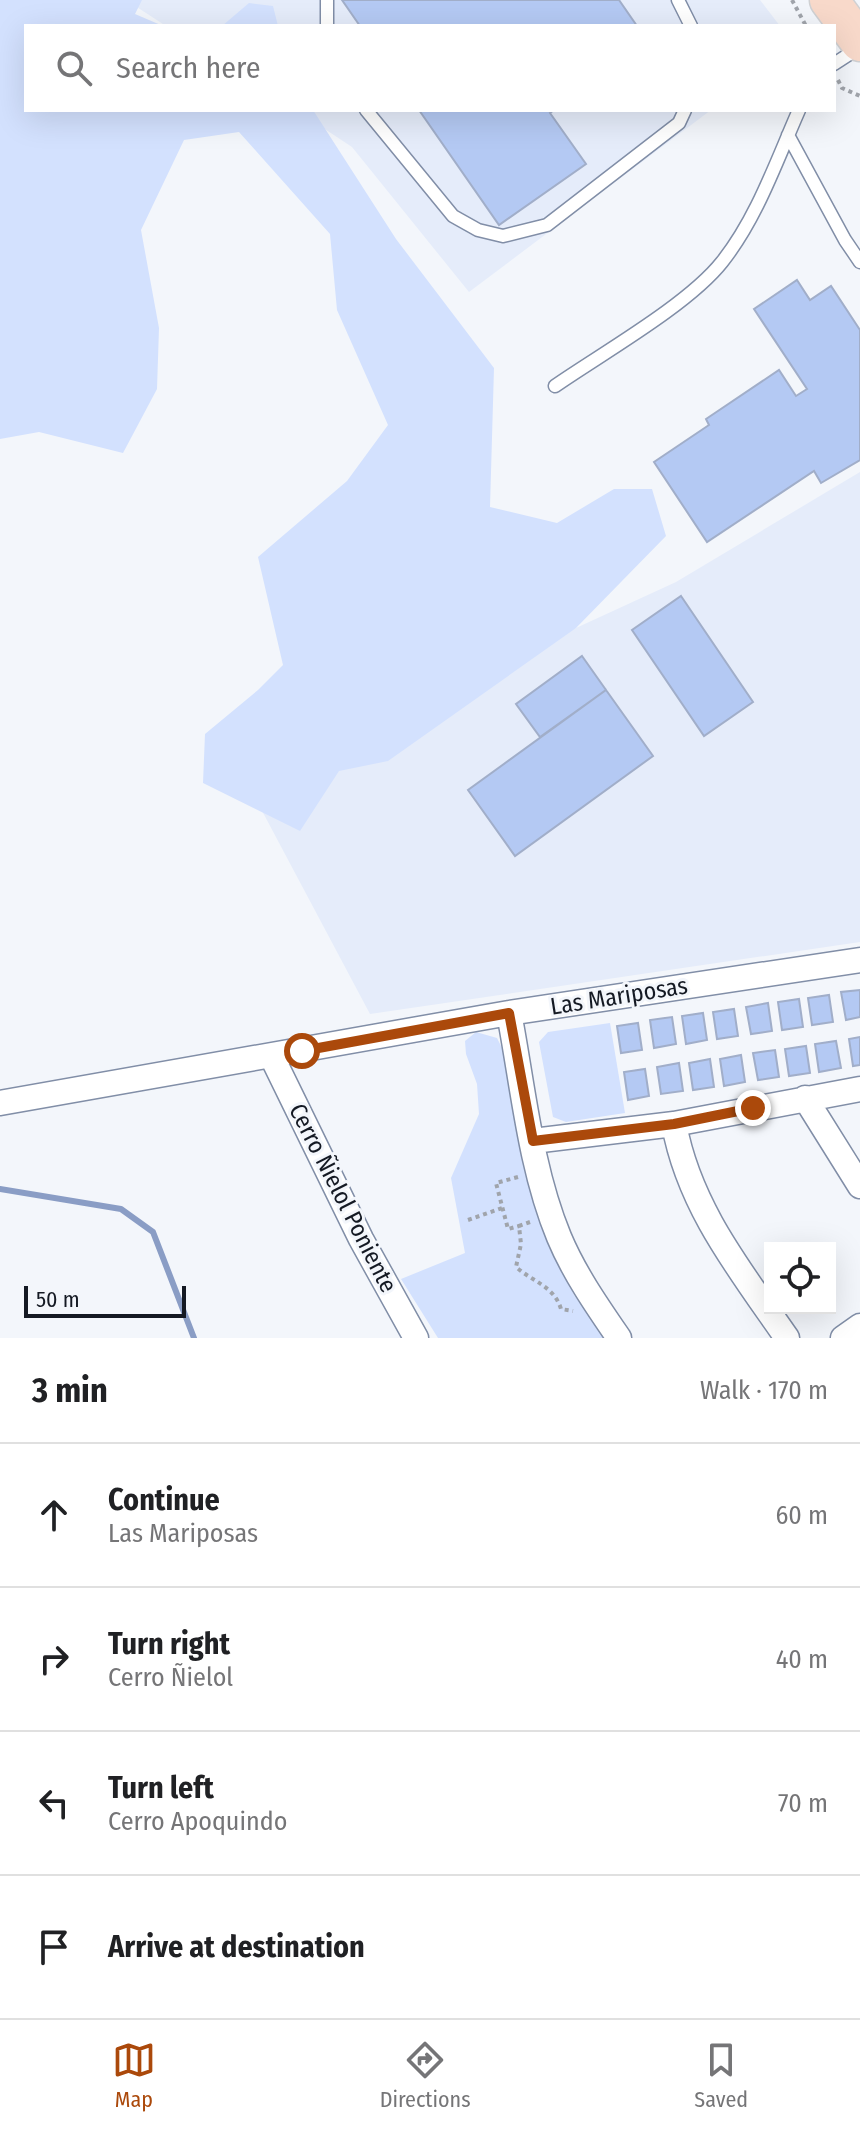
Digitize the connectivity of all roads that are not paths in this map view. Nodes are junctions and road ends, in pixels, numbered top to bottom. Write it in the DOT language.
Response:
graph roads {
  1 [pos="327,0"];
  2 [pos="678,0"];
  3 [pos="829,0"];
  4 [pos="327,24"];
  5 [pos="690,24"];
  6 [pos="860,44"];
  7 [pos="836,62"];
  8 [pos="368,112"];
  9 [pos="684,112"];
  10 [pos="798,112"];
  11 [pos="788,135"];
  12 [pos="860,262"];
  13 [pos="555,386"];
  14 [pos="860,960"];
  15 [pos="509,1013"];
  16 [pos="272,1057"];
  17 [pos="860,1089"];
  18 [pos="805,1098"];
  19 [pos="0,1103"];
  20 [pos="674,1124"];
  21 [pos="533,1141"];
  22 [pos="860,1186"];
  23 [pos="860,1326"];
  24 [pos="416,1338"];
  25 [pos="619,1338"];
  26 [pos="787,1338"];
  27 [pos="843,1338"];
  1 -- 4 [label="lane"];
  2 -- 5 [label="lane"];
  3 -- 6 [label="main road"];
  6 -- 7 [label="lane"];
  8 -- 9 [label="lane"];
  10 -- 11 [label="lane"];
  11 -- 12 [label="lane"];
  11 -- 13 [label="lane"];
  14 -- 15 [label="street, Las Mariposas"];
  15 -- 16 [label="street, Las Mariposas"];
  15 -- 21 [label="street"];
  16 -- 19 [label="street, Las Mariposas"];
  16 -- 24 [label="street, Cerro Ñielol Poniente"];
  17 -- 18 [label="street"];
  18 -- 20 [label="street"];
  18 -- 22 [label="street"];
  20 -- 21 [label="street"];
  20 -- 26 [label="street"];
  21 -- 25 [label="street"];
  23 -- 27 [label="street"];
}
